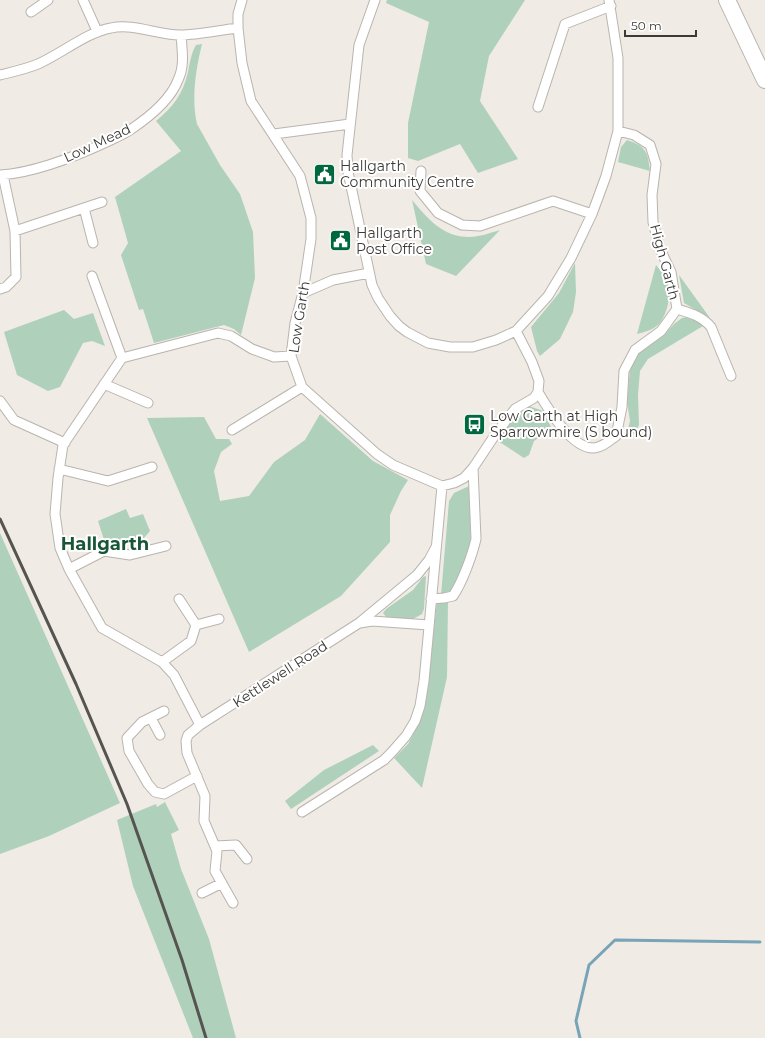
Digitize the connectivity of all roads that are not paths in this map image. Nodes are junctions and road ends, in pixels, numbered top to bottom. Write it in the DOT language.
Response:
graph roads {
  1 [pos="48,0"];
  2 [pos="83,0"];
  3 [pos="242,0"];
  4 [pos="375,0"];
  5 [pos="727,0"];
  6 [pos="610,3"];
  7 [pos="32,12"];
  8 [pos="238,28"];
  9 [pos="97,31"];
  10 [pos="181,35"];
  11 [pos="0,75"];
  12 [pos="764,77"];
  13 [pos="538,107"];
  14 [pos="350,124"];
  15 [pos="618,131"];
  16 [pos="274,134"];
  17 [pos="421,171"];
  18 [pos="1,175"];
  19 [pos="102,202"];
  20 [pos="84,208"];
  21 [pos="592,214"];
  22 [pos="15,231"];
  23 [pos="94,243"];
  24 [pos="369,272"];
  25 [pos="92,276"];
  26 [pos="0,289"];
  27 [pos="303,293"];
  28 [pos="677,309"];
  29 [pos="516,331"];
  30 [pos="291,356"];
  31 [pos="122,358"];
  32 [pos="731,376"];
  33 [pos="104,384"];
  34 [pos="302,387"];
  35 [pos="538,392"];
  36 [pos="0,400"];
  37 [pos="148,403"];
  38 [pos="232,430"];
  39 [pos="65,443"];
  40 [pos="152,467"];
  41 [pos="473,468"];
  42 [pos="59,470"];
  43 [pos="442,486"];
  44 [pos="166,546"];
  45 [pos="436,547"];
  46 [pos="70,569"];
  47 [pos="179,599"];
  48 [pos="432,599"];
  49 [pos="219,618"];
  50 [pos="359,623"];
  51 [pos="196,625"];
  52 [pos="429,625"];
  53 [pos="162,662"];
  54 [pos="164,711"];
  55 [pos="151,718"];
  56 [pos="200,725"];
  57 [pos="160,735"];
  58 [pos="197,776"];
  59 [pos="302,812"];
  60 [pos="215,846"];
  61 [pos="247,859"];
  62 [pos="222,883"];
  63 [pos="202,893"];
  64 [pos="232,903"];
  1 -- 7 [label="street"];
  2 -- 9 [label="street"];
  3 -- 8 [label="street, Low Garth"];
  4 -- 14 [label="street"];
  5 -- 12 [label="highway"];
  6 -- 13 [label="street"];
  6 -- 15 [label="street"];
  8 -- 10 [label="street"];
  8 -- 16 [label="street, Low Garth"];
  9 -- 10 [label="street"];
  9 -- 11 [label="street"];
  10 -- 18 [label="street, Low Mead"];
  14 -- 16 [label="street"];
  14 -- 24 [label="street"];
  15 -- 21 [label="street"];
  15 -- 28 [label="street, High Garth"];
  16 -- 27 [label="street, Low Garth"];
  17 -- 21 [label="street"];
  18 -- 22 [label="street"];
  19 -- 20 [label="street"];
  20 -- 22 [label="street"];
  20 -- 23 [label="street"];
  21 -- 29 [label="street"];
  22 -- 26 [label="street"];
  24 -- 27 [label="street"];
  24 -- 29 [label="street"];
  25 -- 31 [label="street"];
  27 -- 30 [label="street, Low Garth"];
  28 -- 32 [label="street"];
  28 -- 35 [label="street, High Garth"];
  29 -- 35 [label="street, High Garth"];
  30 -- 31 [label="street"];
  30 -- 34 [label="street, Low Garth"];
  31 -- 33 [label="street"];
  33 -- 37 [label="street"];
  33 -- 39 [label="street"];
  34 -- 38 [label="street"];
  34 -- 43 [label="street, Low Garth"];
  35 -- 41 [label="street"];
  36 -- 39 [label="street"];
  39 -- 42 [label="street"];
  40 -- 42 [label="street"];
  41 -- 43 [label="street"];
  41 -- 48 [label="street"];
  42 -- 46 [label="street"];
  43 -- 45 [label="street"];
  44 -- 46 [label="street"];
  45 -- 48 [label="street"];
  45 -- 50 [label="street, Kettlewell Road"];
  46 -- 53 [label="street"];
  47 -- 51 [label="street"];
  48 -- 52 [label="street"];
  49 -- 51 [label="street"];
  50 -- 52 [label="street, Kettlewell Road"];
  50 -- 56 [label="street, Kettlewell Road"];
  51 -- 53 [label="street"];
  52 -- 59 [label="street"];
  53 -- 56 [label="street"];
  54 -- 55 [label="street"];
  55 -- 57 [label="street"];
  55 -- 58 [label="street"];
  56 -- 58 [label="street, Kettlewell Road"];
  58 -- 60 [label="street"];
  60 -- 61 [label="street"];
  60 -- 62 [label="street"];
  62 -- 63 [label="street"];
  62 -- 64 [label="street"];
}
